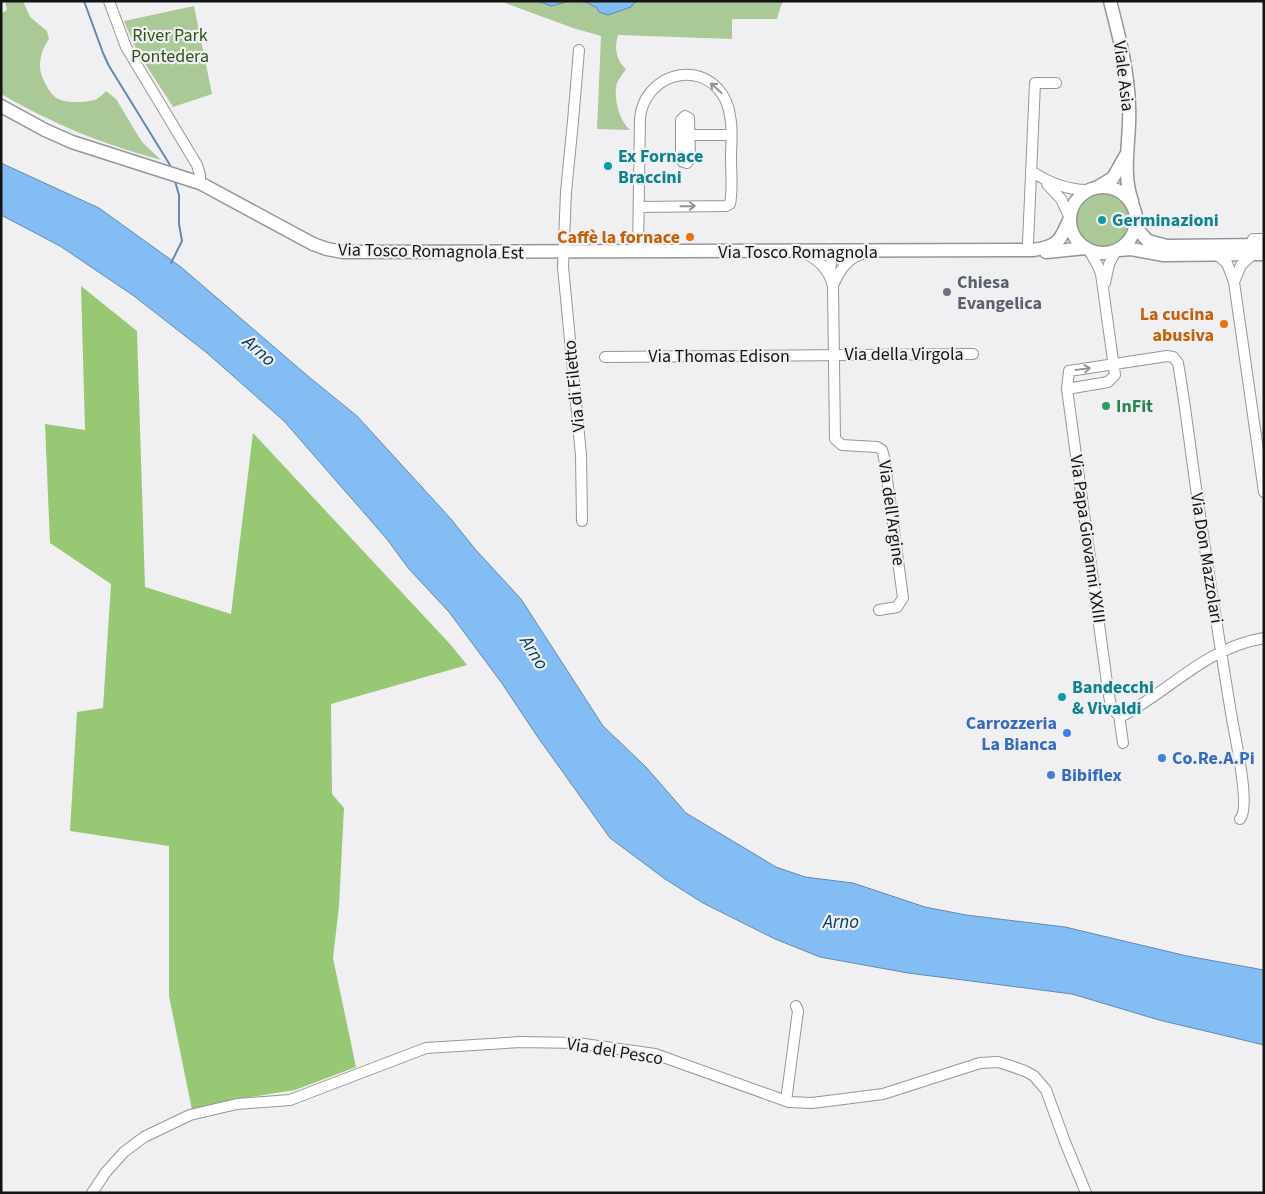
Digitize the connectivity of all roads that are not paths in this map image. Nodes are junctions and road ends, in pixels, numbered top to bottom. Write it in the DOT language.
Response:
graph roads {
  1 [pos="109,1"];
  2 [pos="1110,1"];
  3 [pos="579,50"];
  4 [pos="1056,83"];
  5 [pos="1,106"];
  6 [pos="690,135"];
  7 [pos="731,135"];
  8 [pos="1127,152"];
  9 [pos="1031,171"];
  10 [pos="1043,179"];
  11 [pos="200,183"];
  12 [pos="1093,188"];
  13 [pos="1132,203"];
  14 [pos="640,207"];
  15 [pos="1070,218"];
  16 [pos="1136,228"];
  17 [pos="1264,239"];
  18 [pos="1258,242"];
  19 [pos="1030,247"];
  20 [pos="1087,249"];
  21 [pos="1117,250"];
  22 [pos="563,252"];
  23 [pos="638,252"];
  24 [pos="802,252"];
  25 [pos="836,252"];
  26 [pos="870,252"];
  27 [pos="1258,254"];
  28 [pos="1217,255"];
  29 [pos="841,270"];
  30 [pos="832,281"];
  31 [pos="1234,282"];
  32 [pos="1104,294"];
  33 [pos="973,354"];
  34 [pos="834,355"];
  35 [pos="605,357"];
  36 [pos="1114,364"];
  37 [pos="1067,389"];
  38 [pos="1264,492"];
  39 [pos="582,521"];
  40 [pos="879,610"];
  41 [pos="1260,639"];
  42 [pos="1221,651"];
  43 [pos="1119,715"];
  44 [pos="1123,742"];
  45 [pos="1240,819"];
  46 [pos="796,1006"];
  47 [pos="786,1101"];
  48 [pos="92,1193"];
  49 [pos="1086,1193"];
  1 -- 11 [label="street"];
  2 -- 8 [label="main road, Viale Asia"];
  3 -- 22 [label="street, Via di Filetto"];
  4 -- 9 [label="street"];
  5 -- 11 [label="main road, Via Tosco Romagnola Est"];
  6 -- 7 [label="street"];
  14 -- 7 [label="street, one-way"];
  7 -- 14 [label="street, one-way"];
  8 -- 12 [label="main road"];
  8 -- 13 [label="main road, Viale Asia"];
  9 -- 10 [label="street"];
  9 -- 19 [label="street"];
  10 -- 12 [label="street"];
  10 -- 15 [label="street"];
  11 -- 22 [label="main road, Via Tosco Romagnola Est"];
  12 -- 13 [label="main road"];
  12 -- 15 [label="main road"];
  13 -- 16 [label="main road"];
  14 -- 23 [label="street"];
  15 -- 19 [label="main road, Via Tosco Romagnola"];
  15 -- 20 [label="main road"];
  16 -- 18 [label="main road"];
  16 -- 21 [label="main road"];
  17 -- 18 [label="street"];
  19 -- 20 [label="main road, Via Tosco Romagnola"];
  19 -- 26 [label="main road, Via Tosco Romagnola"];
  20 -- 21 [label="main road"];
  20 -- 32 [label="street"];
  21 -- 28 [label="main road"];
  21 -- 32 [label="street"];
  22 -- 23 [label="main road, Via Tosco Romagnola"];
  22 -- 39 [label="street, Via di Filetto"];
  23 -- 24 [label="main road, Via Tosco Romagnola"];
  24 -- 25 [label="main road, Via Tosco Romagnola"];
  24 -- 30 [label="street"];
  25 -- 26 [label="main road, Via Tosco Romagnola"];
  25 -- 29 [label="street"];
  25 -- 30 [label="street"];
  26 -- 29 [label="street"];
  27 -- 28 [label="main road"];
  27 -- 31 [label="street"];
  28 -- 31 [label="street"];
  29 -- 30 [label="street"];
  30 -- 34 [label="street"];
  31 -- 38 [label="street"];
  32 -- 36 [label="street"];
  33 -- 34 [label="street, Via della Virgola"];
  34 -- 35 [label="street, Via Thomas Edison"];
  34 -- 40 [label="street, Via dell'Argine"];
  36 -- 37 [label="street"];
  37 -- 36 [label="street, Via Don Mazzolari, one-way"];
  36 -- 42 [label="street, Via Don Mazzolari"];
  37 -- 43 [label="street, Via Papa Giovanni XXIII"];
  41 -- 42 [label="street"];
  42 -- 43 [label="street"];
  42 -- 45 [label="street, Via Don Mazzolari"];
  43 -- 44 [label="street, Via Papa Giovanni XXIII"];
  46 -- 47 [label="street"];
  47 -- 48 [label="street, Via del Pesco"];
  47 -- 49 [label="street, Via del Pesco"];
}
